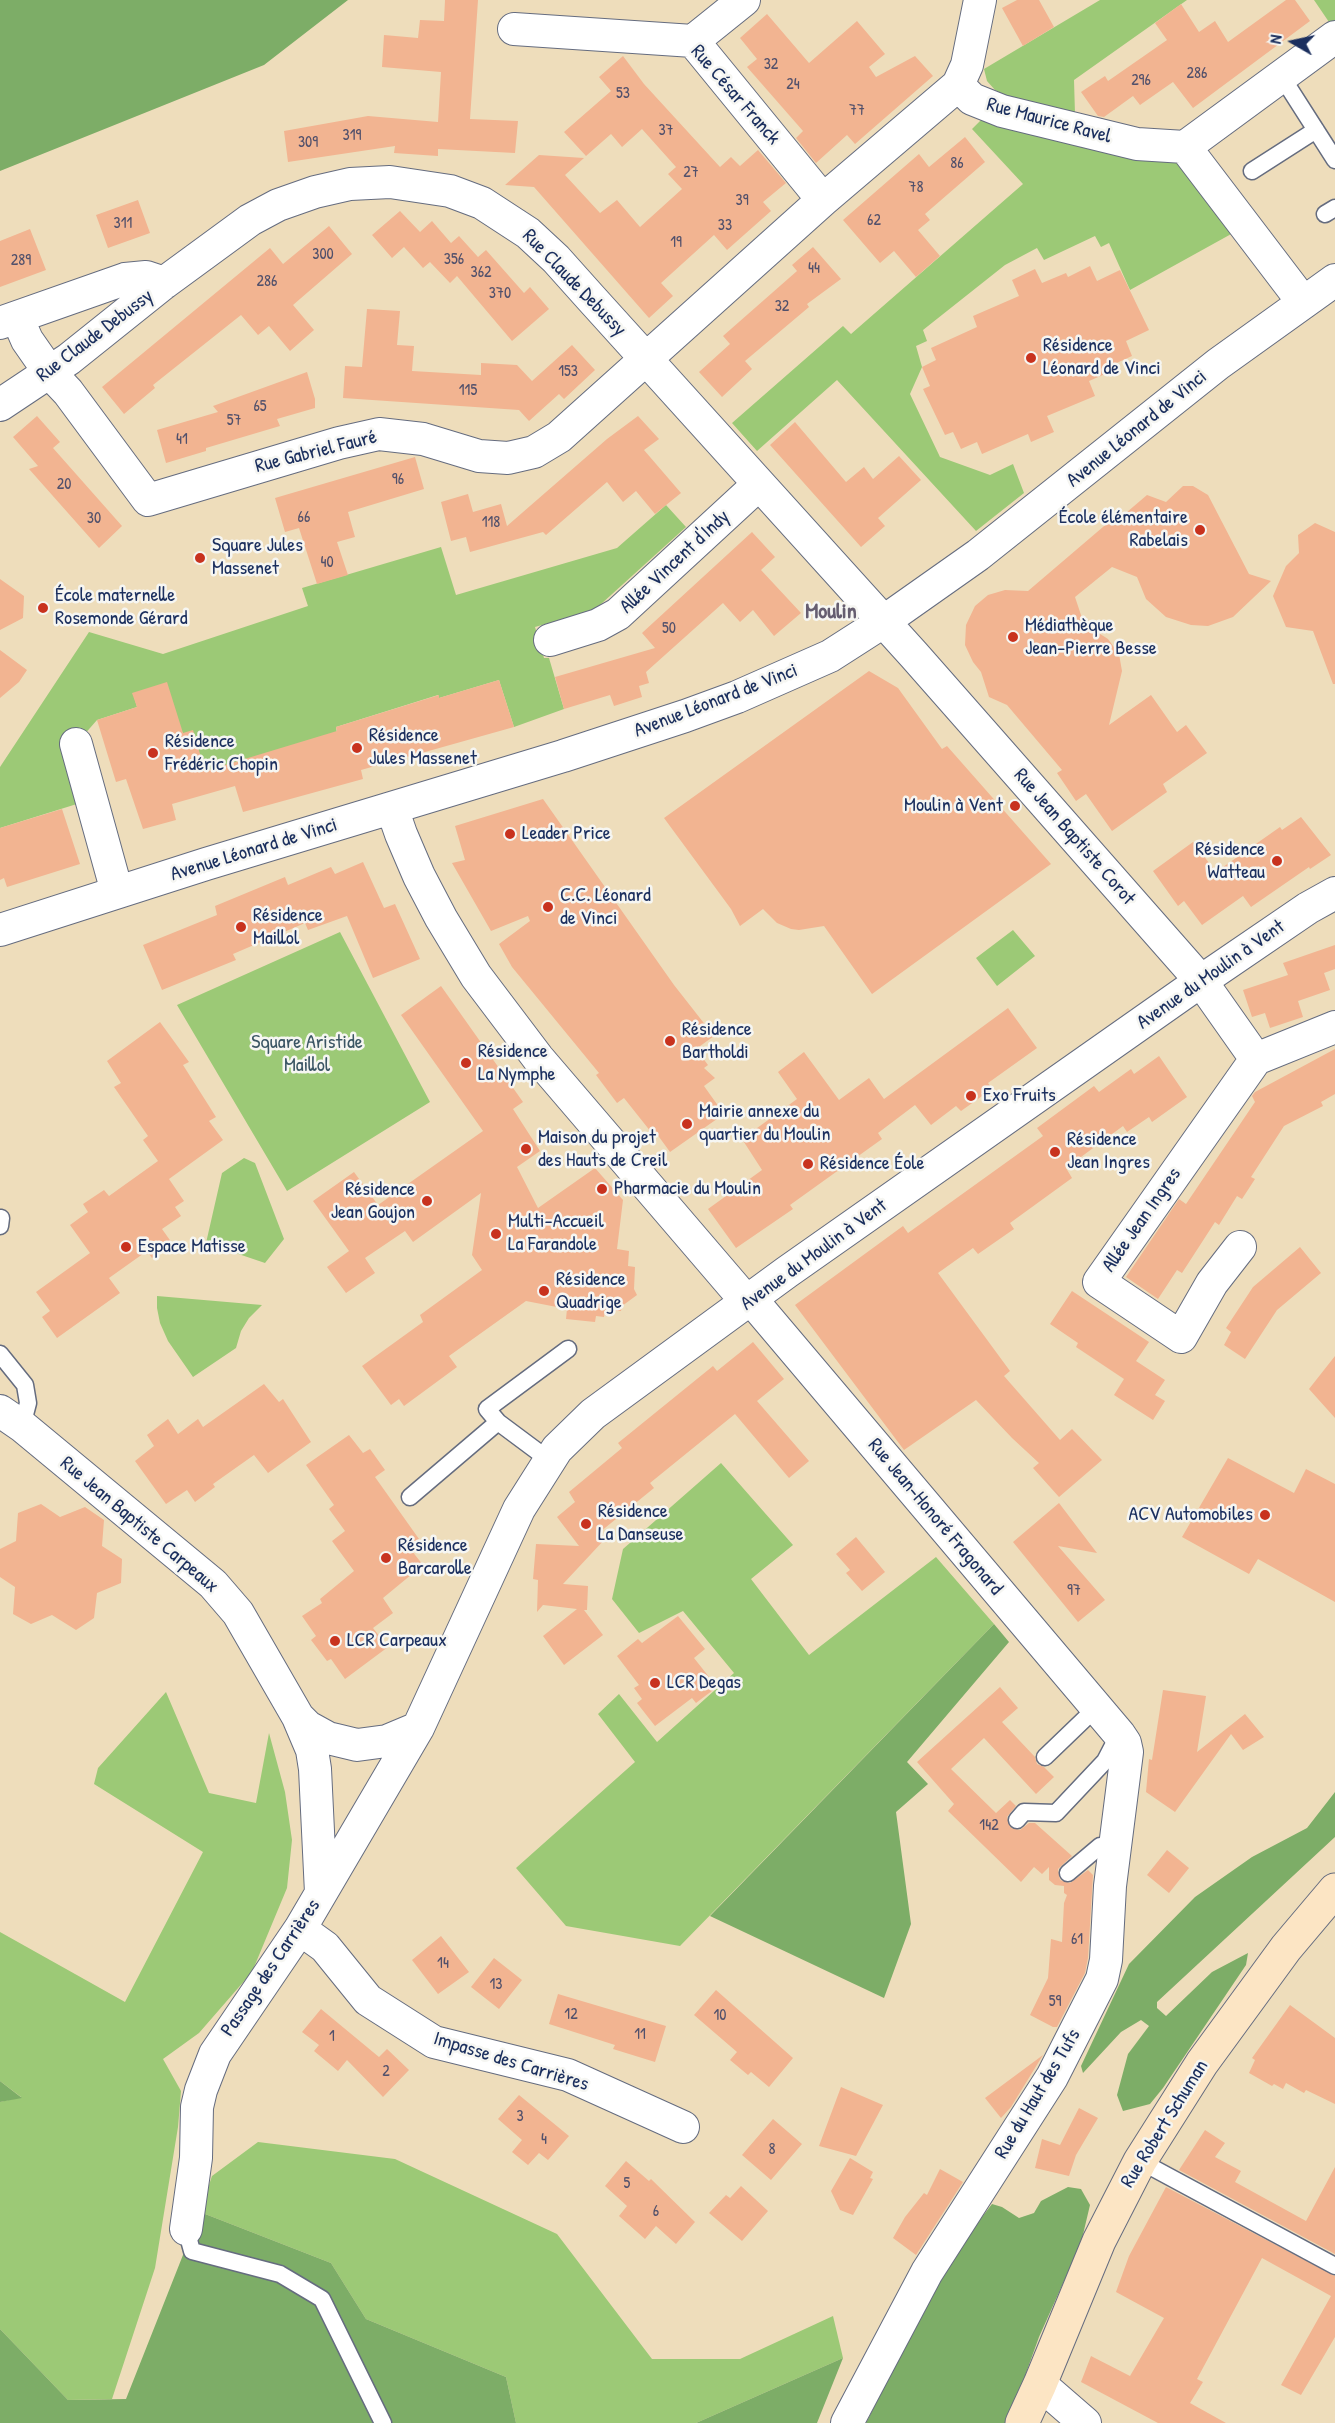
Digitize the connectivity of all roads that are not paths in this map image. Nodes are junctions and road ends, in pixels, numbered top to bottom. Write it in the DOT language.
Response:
graph roads {
  1 [pos="744,0"];
  2 [pos="980,0"];
  3 [pos="514,29"];
  4 [pos="1335,38"];
  5 [pos="693,41"];
  6 [pos="1282,77"];
  7 [pos="958,86"];
  8 [pos="1316,129"];
  9 [pos="1185,147"];
  10 [pos="1335,160"];
  11 [pos="1252,171"];
  12 [pos="823,200"];
  13 [pos="1335,280"];
  14 [pos="164,283"];
  15 [pos="1303,302"];
  16 [pos="8,320"];
  17 [pos="647,359"];
  18 [pos="50,373"];
  19 [pos="0,405"];
  20 [pos="759,484"];
  21 [pos="883,622"];
  22 [pos="550,640"];
  23 [pos="76,744"];
  24 [pos="392,807"];
  25 [pos="117,892"];
  26 [pos="1335,893"];
  27 [pos="0,930"];
  28 [pos="1201,981"];
  29 [pos="1335,1027"];
  30 [pos="1256,1059"];
  31 [pos="1240,1247"];
  32 [pos="749,1301"];
  33 [pos="568,1349"];
  34 [pos="0,1354"];
  35 [pos="11,1418"];
  36 [pos="498,1422"];
  37 [pos="549,1460"];
  38 [pos="410,1497"];
  39 [pos="1096,1708"];
  40 [pos="298,1717"];
  41 [pos="418,1728"];
  42 [pos="1119,1734"];
  43 [pos="1045,1757"];
  44 [pos="1017,1820"];
  45 [pos="1116,1846"];
  46 [pos="1068,1873"];
  47 [pos="1335,1890"];
  48 [pos="321,1893"];
  49 [pos="300,1929"];
  50 [pos="683,2127"];
  51 [pos="1140,2161"];
  52 [pos="186,2229"];
  53 [pos="1335,2266"];
  54 [pos="1041,2384"];
  55 [pos="383,2423"];
  56 [pos="847,2423"];
  57 [pos="1022,2423"];
  58 [pos="1032,2423"];
  59 [pos="1085,2423"];
  1 -- 5 [label="street"];
  2 -- 7 [label="street"];
  3 -- 5 [label="street, Rue César Franck"];
  4 -- 6 [label="street"];
  5 -- 12 [label="street, Rue César Franck"];
  6 -- 8 [label="lane"];
  6 -- 9 [label="street"];
  7 -- 9 [label="street, Rue Maurice Ravel"];
  7 -- 12 [label="street"];
  8 -- 10 [label="lane"];
  8 -- 11 [label="lane"];
  9 -- 15 [label="street"];
  12 -- 17 [label="street"];
  13 -- 15 [label="street, Avenue Léonard de Vinci"];
  14 -- 16 [label="street"];
  14 -- 17 [label="street, Rue Claude Debussy"];
  14 -- 18 [label="street, Rue Claude Debussy"];
  15 -- 21 [label="street, Avenue Léonard de Vinci"];
  16 -- 18 [label="street"];
  17 -- 18 [label="street, Rue Gabriel Fauré"];
  17 -- 20 [label="street, Rue Claude Debussy"];
  18 -- 19 [label="street, Rue Claude Debussy"];
  20 -- 21 [label="street, Rue Claude Debussy"];
  20 -- 22 [label="street, Allée Vincent d'Indy"];
  21 -- 24 [label="street, Avenue Léonard de Vinci"];
  21 -- 28 [label="street, Rue Jean Baptiste Corot"];
  23 -- 25 [label="street"];
  24 -- 25 [label="street, Avenue Léonard de Vinci"];
  24 -- 32 [label="street, Rue Jean-Honoré Fragonard"];
  25 -- 27 [label="street, Avenue Léonard de Vinci"];
  26 -- 28 [label="street, Avenue du Moulin à Vent"];
  28 -- 30 [label="street, Rue Jean Baptiste Corot"];
  28 -- 32 [label="street, Avenue du Moulin à Vent"];
  29 -- 30 [label="street"];
  30 -- 31 [label="street, Allée Jean Ingres"];
  32 -- 37 [label="street, Avenue du Moulin à Vent"];
  32 -- 39 [label="street, Rue Jean-Honoré Fragonard"];
  33 -- 36 [label="lane"];
  34 -- 35 [label="lane"];
  35 -- 40 [label="street, Rue Jean Baptiste Carpeaux"];
  36 -- 37 [label="lane"];
  36 -- 38 [label="lane"];
  37 -- 41 [label="street, Avenue du Moulin à Vent"];
  39 -- 42 [label="street, Rue Jean-Honoré Fragonard"];
  39 -- 43 [label="lane"];
  40 -- 41 [label="street, Rue Jean Baptiste Carpeaux"];
  40 -- 48 [label="street, Rue Jean Baptiste Carpeaux"];
  41 -- 48 [label="street, Passage des Carrières"];
  42 -- 44 [label="lane"];
  42 -- 45 [label="street, Rue du Haut des Tufs"];
  45 -- 46 [label="lane"];
  45 -- 56 [label="street, Rue du Haut des Tufs"];
  47 -- 51 [label="main road, Rue Robert Schuman"];
  48 -- 49 [label="street, Passage des Carrières"];
  49 -- 50 [label="street, Impasse des Carrières"];
  49 -- 52 [label="street, Passage des Carrières"];
  51 -- 53 [label="lane"];
  51 -- 54 [label="main road, Rue Robert Schuman"];
  52 -- 55 [label="lane"];
  54 -- 57 [label="main road, Rue Robert Schuman"];
  54 -- 58 [label="main road, Rue Robert Schuman"];
  54 -- 59 [label="street"];
}
